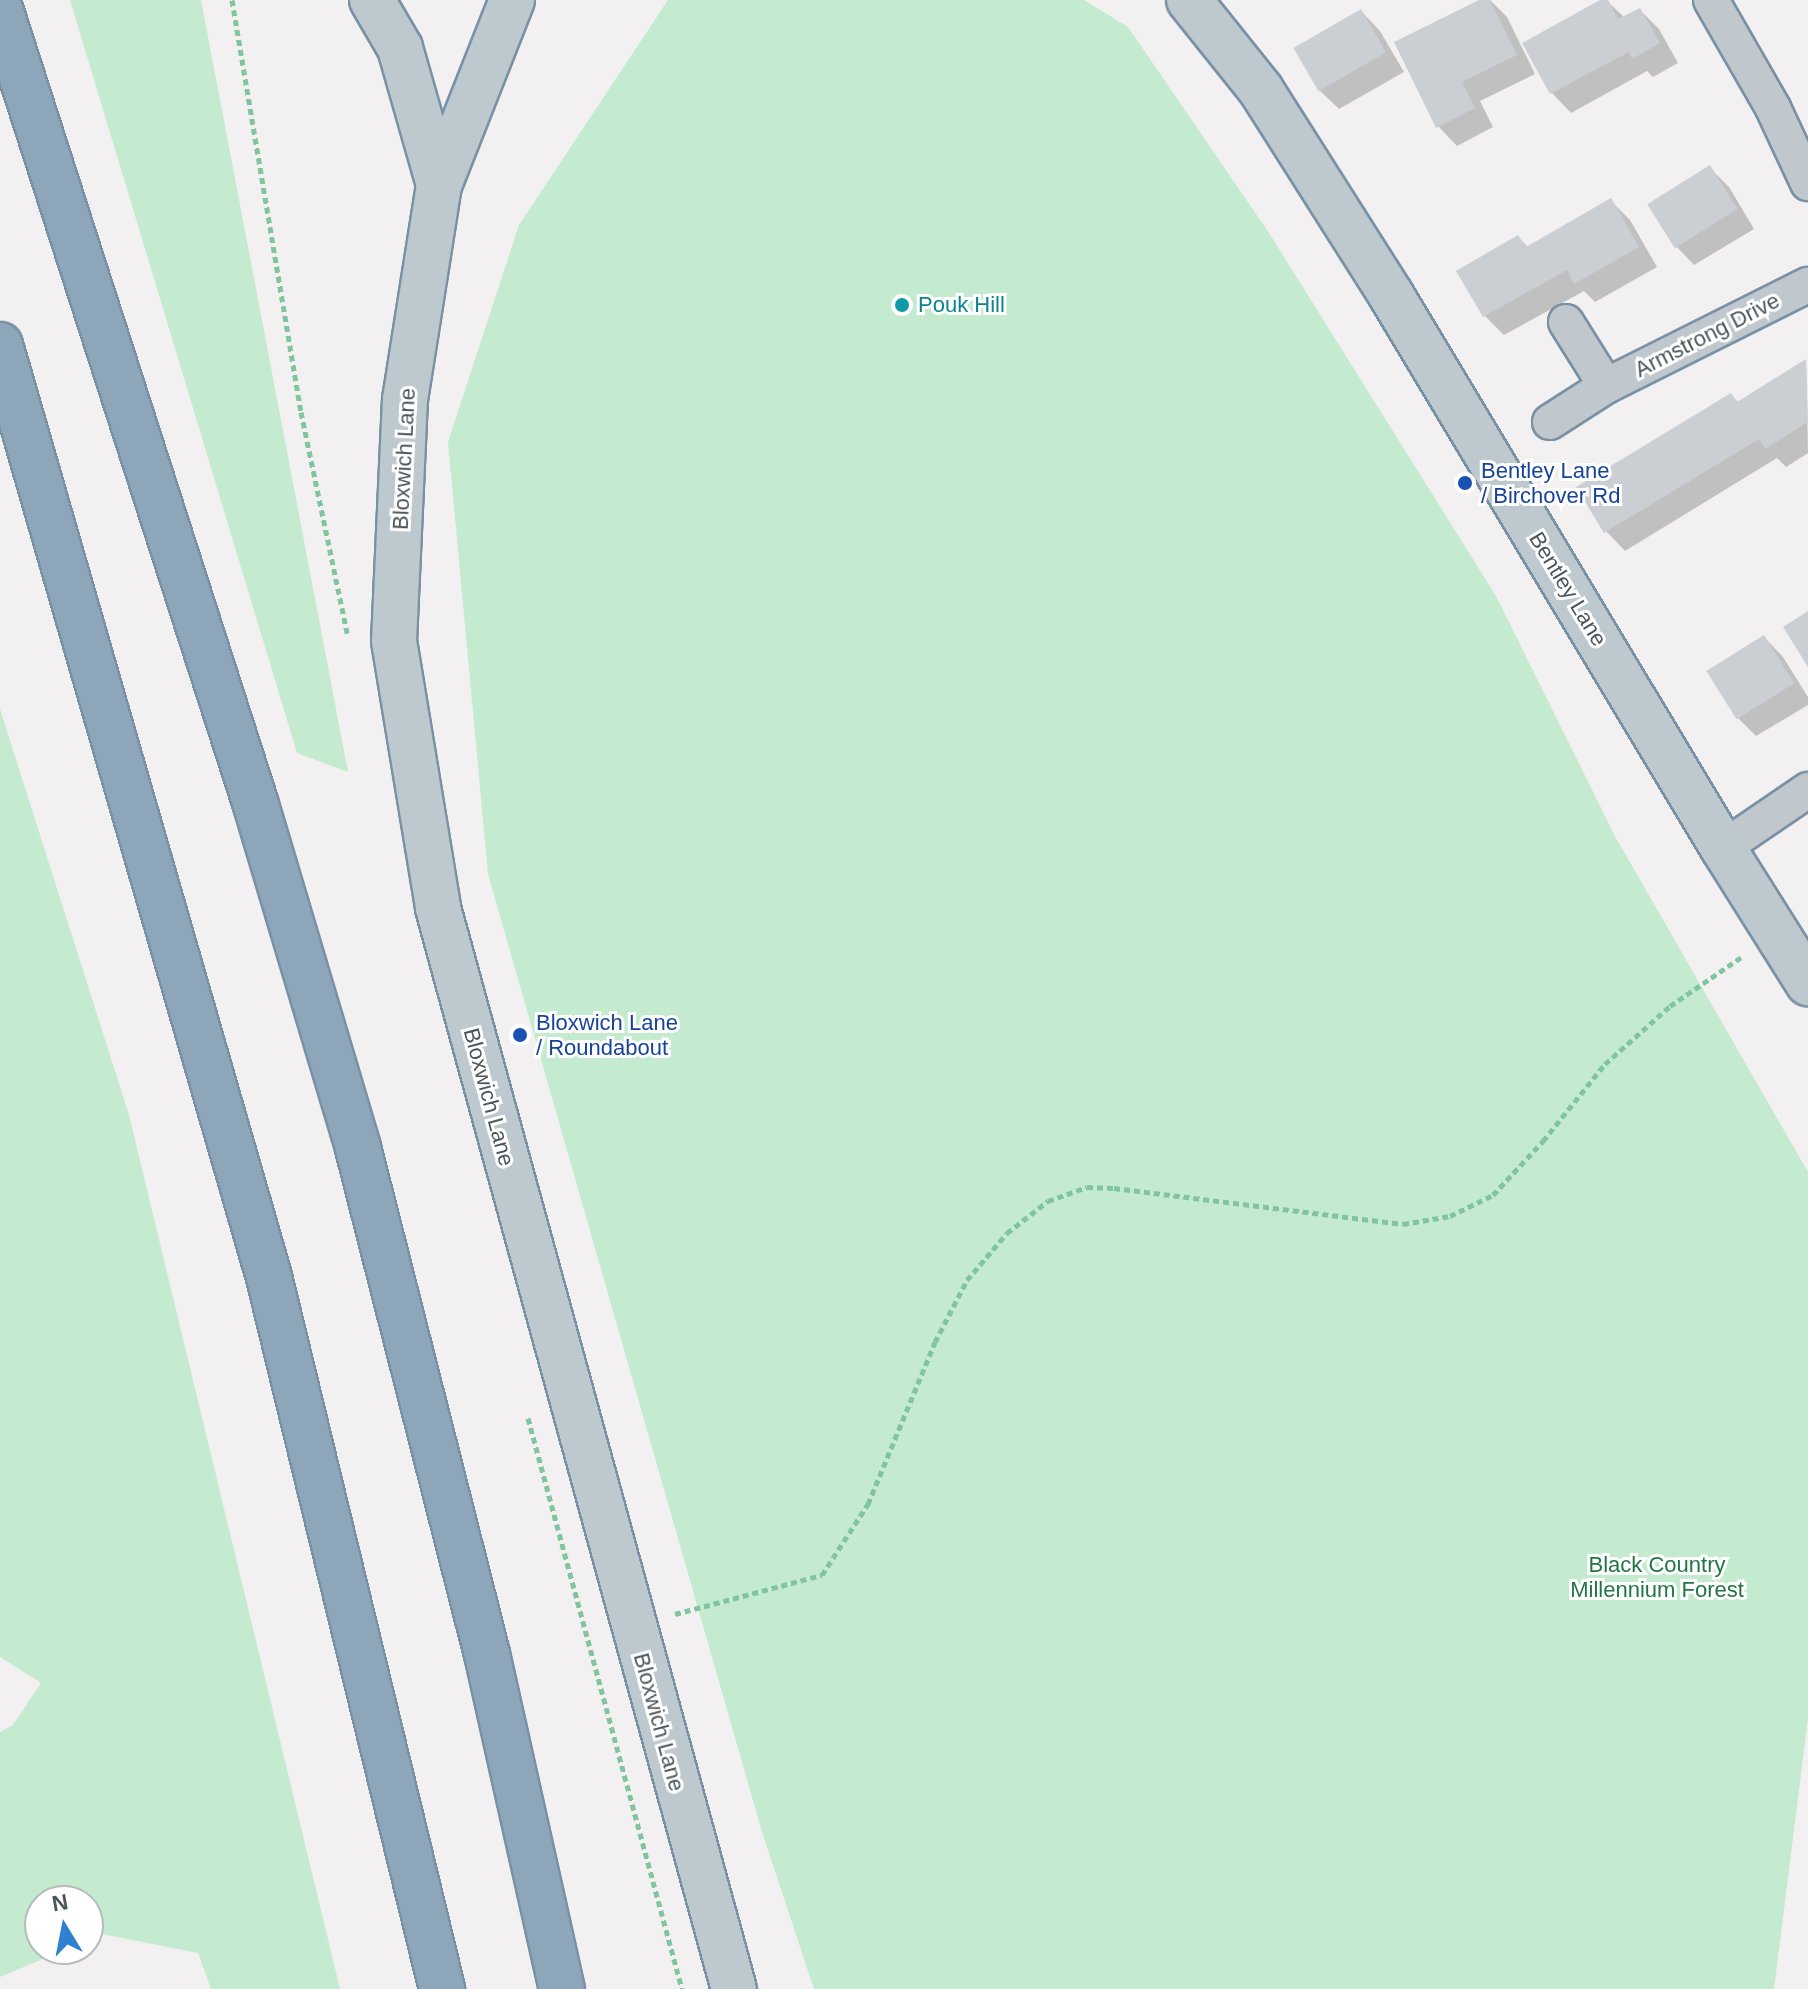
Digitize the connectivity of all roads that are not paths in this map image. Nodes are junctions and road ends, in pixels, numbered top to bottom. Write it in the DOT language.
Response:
graph roads {
  1 [pos="372,0"];
  2 [pos="512,0"];
  3 [pos="1189,0"];
  4 [pos="1711,0"];
  5 [pos="0,9"];
  6 [pos="1808,183"];
  7 [pos="439,185"];
  8 [pos="1808,285"];
  9 [pos="1566,322"];
  10 [pos="0,345"];
  11 [pos="1606,386"];
  12 [pos="1550,422"];
  13 [pos="1808,790"];
  14 [pos="1723,848"];
  15 [pos="1808,983"];
  16 [pos="442,1989"];
  17 [pos="562,1989"];
  18 [pos="734,1989"];
  1 -- 7 [label="street, Bloxwich Lane"];
  2 -- 7 [label="street, Bloxwich Lane"];
  3 -- 14 [label="street, Bentley Lane"];
  4 -- 6 [label="street"];
  5 -- 17 [label="highway"];
  7 -- 18 [label="street, Bloxwich Lane"];
  8 -- 11 [label="street, Armstrong Drive"];
  9 -- 11 [label="street"];
  10 -- 16 [label="highway"];
  11 -- 12 [label="street, Armstrong Drive"];
  13 -- 14 [label="street"];
  14 -- 15 [label="street, Bentley Lane"];
}
